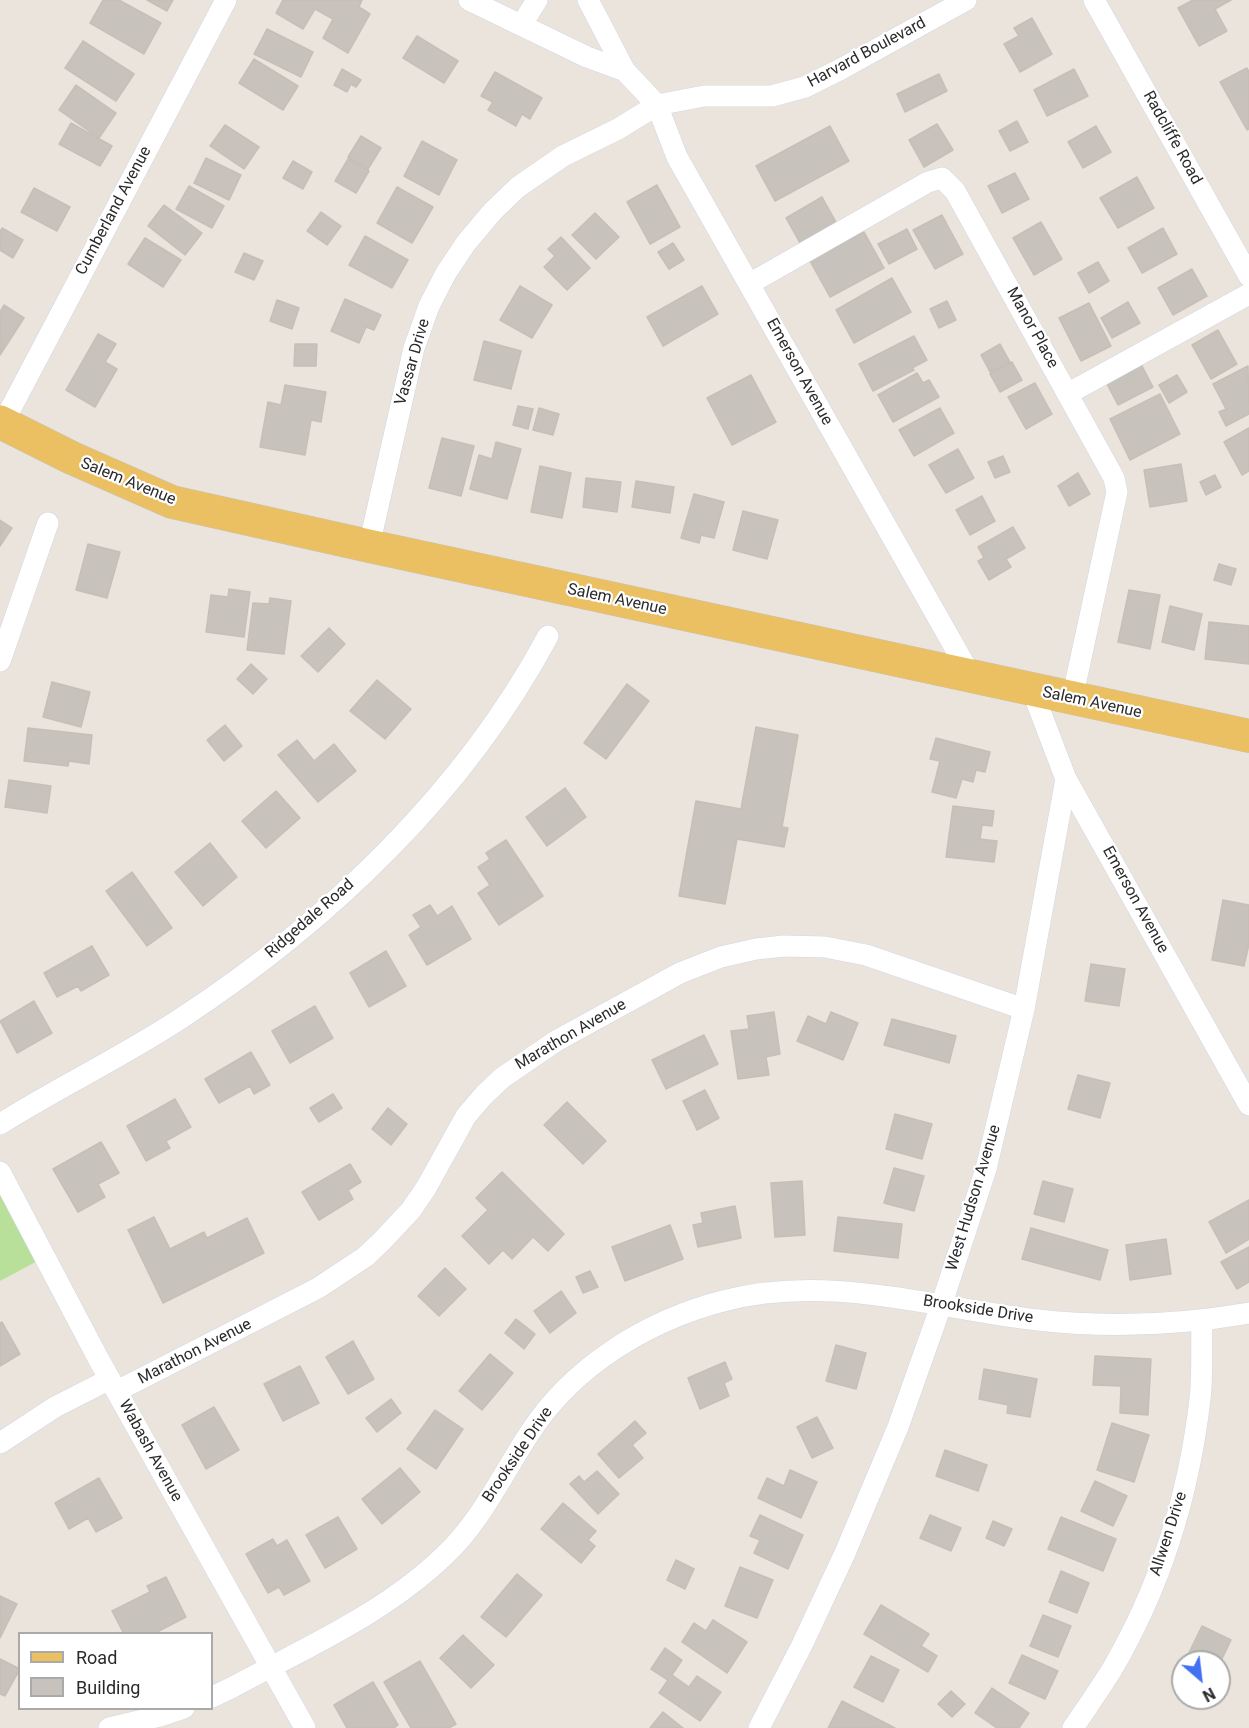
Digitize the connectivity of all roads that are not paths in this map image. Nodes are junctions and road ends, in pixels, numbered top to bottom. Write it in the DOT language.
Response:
graph roads {
  1 [pos="226,0"];
  2 [pos="469,0"];
  3 [pos="537,0"];
  4 [pos="588,0"];
  5 [pos="966,0"];
  6 [pos="1094,0"];
  7 [pos="522,24"];
  8 [pos="625,71"];
  9 [pos="657,105"];
  10 [pos="1249,276"];
  11 [pos="749,284"];
  12 [pos="1249,294"];
  13 [pos="1069,393"];
  14 [pos="1,422"];
  15 [pos="48,523"];
  16 [pos="369,546"];
  17 [pos="548,636"];
  18 [pos="0,661"];
  19 [pos="971,676"];
  20 [pos="1032,690"];
  21 [pos="1072,699"];
  22 [pos="1249,736"];
  23 [pos="1066,779"];
  24 [pos="1024,1009"];
  25 [pos="1249,1105"];
  26 [pos="0,1124"];
  27 [pos="0,1172"];
  28 [pos="942,1304"];
  29 [pos="1249,1313"];
  30 [pos="1202,1321"];
  31 [pos="114,1385"];
  32 [pos="0,1443"];
  33 [pos="271,1666"];
  34 [pos="213,1696"];
  35 [pos="178,1710"];
  36 [pos="109,1728"];
  37 [pos="305,1728"];
  38 [pos="759,1728"];
  39 [pos="1073,1728"];
  1 -- 14 [label="street, Cumberland Avenue"];
  2 -- 7 [label="street"];
  3 -- 7 [label="street"];
  4 -- 8 [label="street"];
  5 -- 9 [label="street, Harvard Boulevard"];
  6 -- 10 [label="street, Radcliffe Road"];
  7 -- 8 [label="street"];
  8 -- 9 [label="street, Emerson Avenue"];
  9 -- 11 [label="street, Emerson Avenue"];
  9 -- 16 [label="street, Vassar Drive"];
  11 -- 13 [label="street, Manor Place"];
  11 -- 19 [label="street, Emerson Avenue"];
  12 -- 13 [label="street"];
  13 -- 21 [label="street, Manor Place"];
  14 -- 16 [label="main road, Salem Avenue"];
  15 -- 18 [label="street"];
  16 -- 19 [label="main road, Salem Avenue"];
  17 -- 26 [label="street, Ridgedale Road"];
  19 -- 20 [label="main road, Salem Avenue"];
  20 -- 21 [label="main road, Salem Avenue"];
  20 -- 23 [label="street, Emerson Avenue"];
  21 -- 22 [label="main road, Salem Avenue"];
  23 -- 24 [label="street, West Hudson Avenue"];
  23 -- 25 [label="street, Emerson Avenue"];
  24 -- 28 [label="street, West Hudson Avenue"];
  24 -- 31 [label="street, Marathon Avenue"];
  27 -- 31 [label="street, Wabash Avenue"];
  28 -- 30 [label="street, Brookside Drive"];
  28 -- 33 [label="street, Brookside Drive"];
  28 -- 38 [label="street, West Hudson Avenue"];
  29 -- 30 [label="street, Brookside Drive"];
  30 -- 39 [label="street, Allwen Drive"];
  31 -- 32 [label="street, Marathon Avenue"];
  31 -- 33 [label="street, Wabash Avenue"];
  33 -- 34 [label="street, Brookside Drive"];
  33 -- 37 [label="street, Wabash Avenue"];
  35 -- 36 [label="street"];
}
